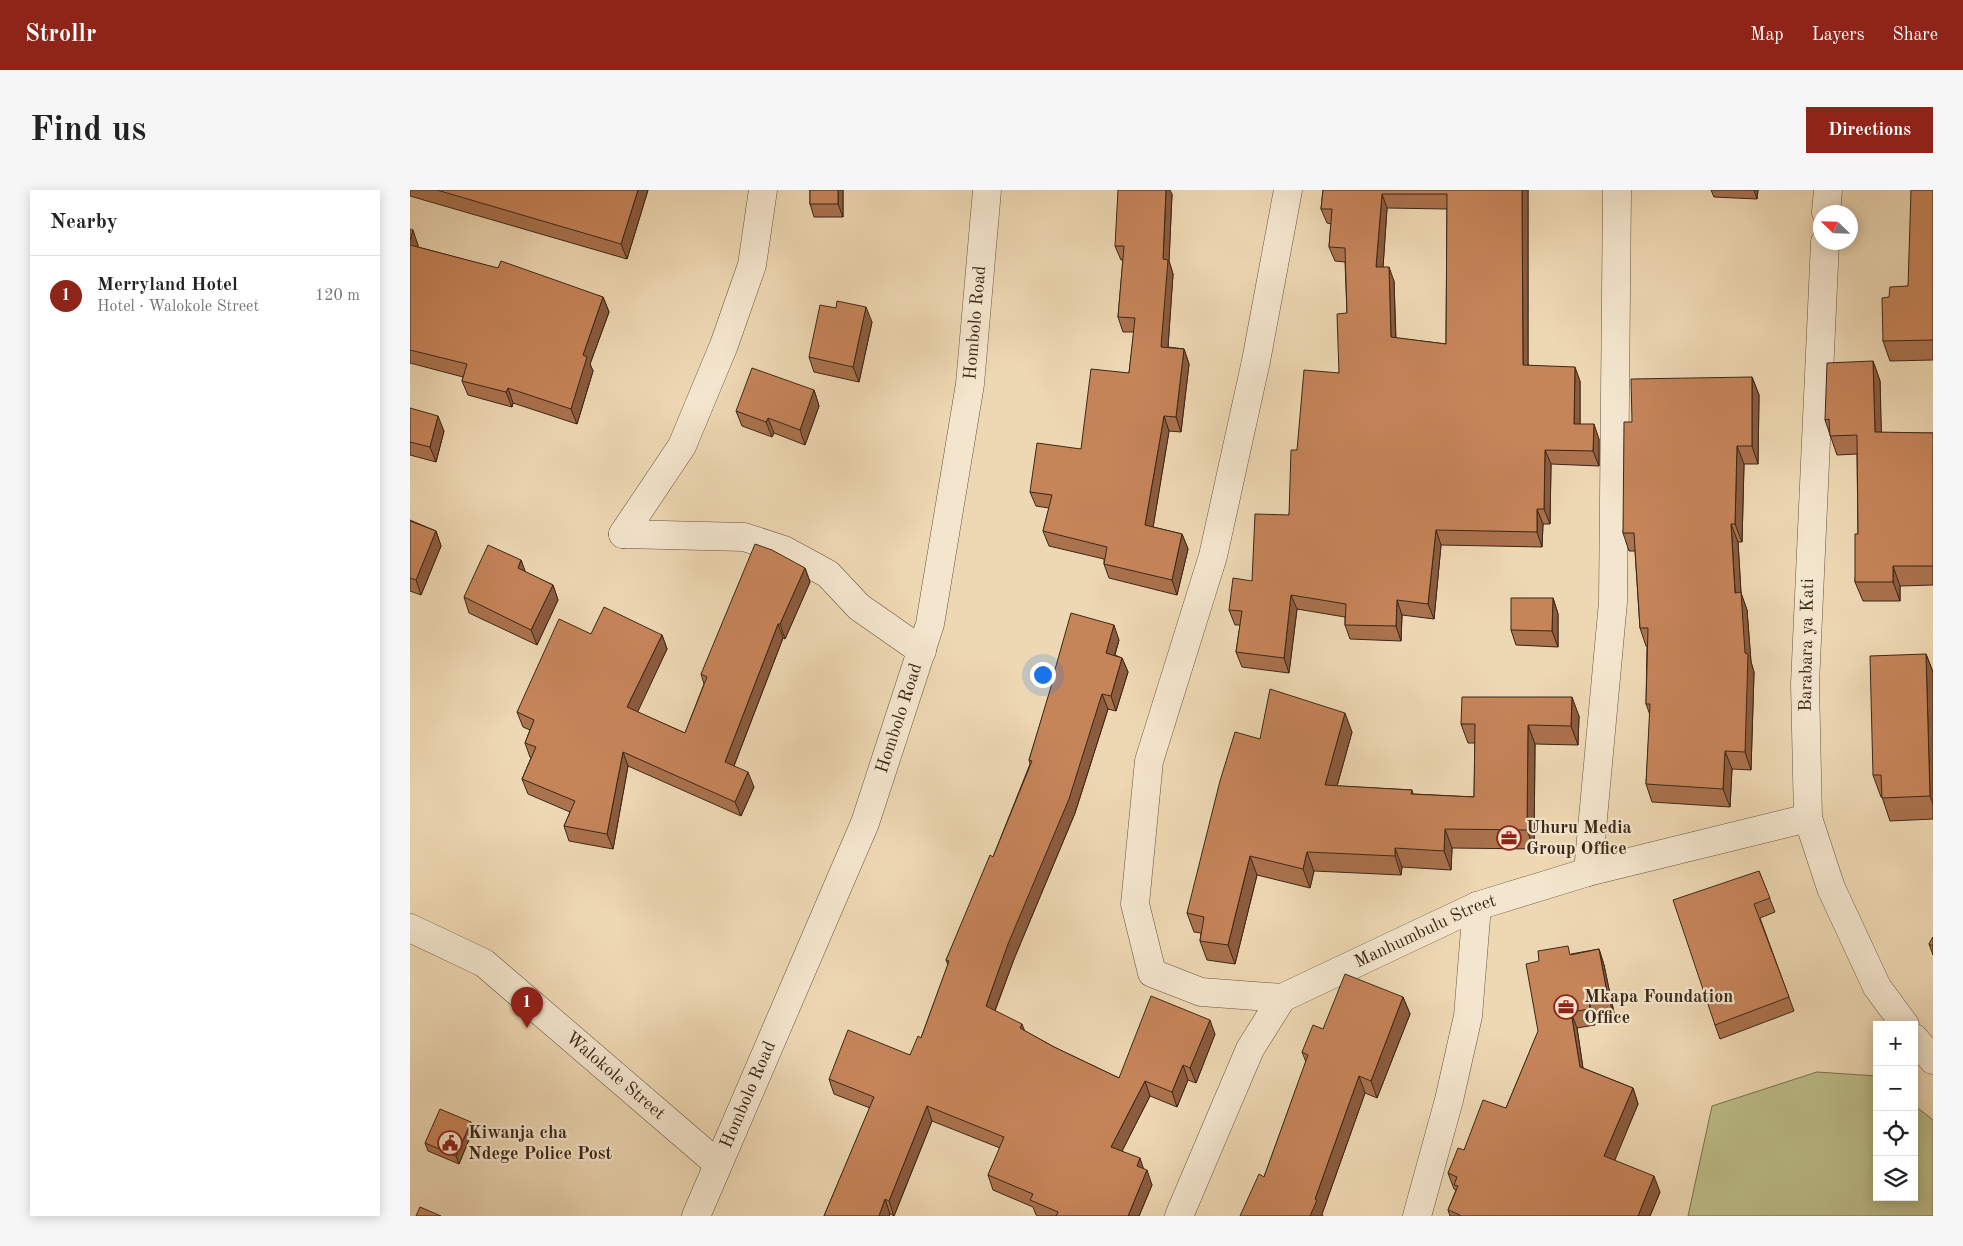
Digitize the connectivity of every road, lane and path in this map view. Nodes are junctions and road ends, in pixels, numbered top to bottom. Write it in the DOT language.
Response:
graph roads {
  1 [pos="763,190"];
  2 [pos="987,190"];
  3 [pos="1288,190"];
  4 [pos="1617,190"];
  5 [pos="1828,190"];
  6 [pos="1827,205"];
  7 [pos="1825,250"];
  8 [pos="922,651"];
  9 [pos="1808,818"];
  10 [pos="1588,872"];
  11 [pos="1477,906"];
  12 [pos="410,928"];
  13 [pos="1282,998"];
  14 [pos="1902,1021"];
  15 [pos="1918,1043"];
  16 [pos="1933,1060"];
  17 [pos="718,1164"];
  18 [pos="696,1216"];
  19 [pos="1179,1216"];
  20 [pos="1417,1216"];
  1 -- 8 [label="street"];
  2 -- 8 [label="street, Hombolo Road"];
  3 -- 13 [label="street"];
  4 -- 10 [label="street"];
  5 -- 6 [label="street"];
  7 -- 9 [label="street, Barabara ya Kati"];
  8 -- 17 [label="street, Hombolo Road"];
  9 -- 10 [label="street, Manhumbulu Street"];
  9 -- 14 [label="street, Barabara ya Kati"];
  10 -- 11 [label="street, Manhumbulu Street"];
  11 -- 13 [label="street, Manhumbulu Street"];
  11 -- 20 [label="street"];
  12 -- 17 [label="street, Walokole Street"];
  13 -- 19 [label="street"];
  15 -- 16 [label="street"];
  17 -- 18 [label="street, Hombolo Road"];
}
